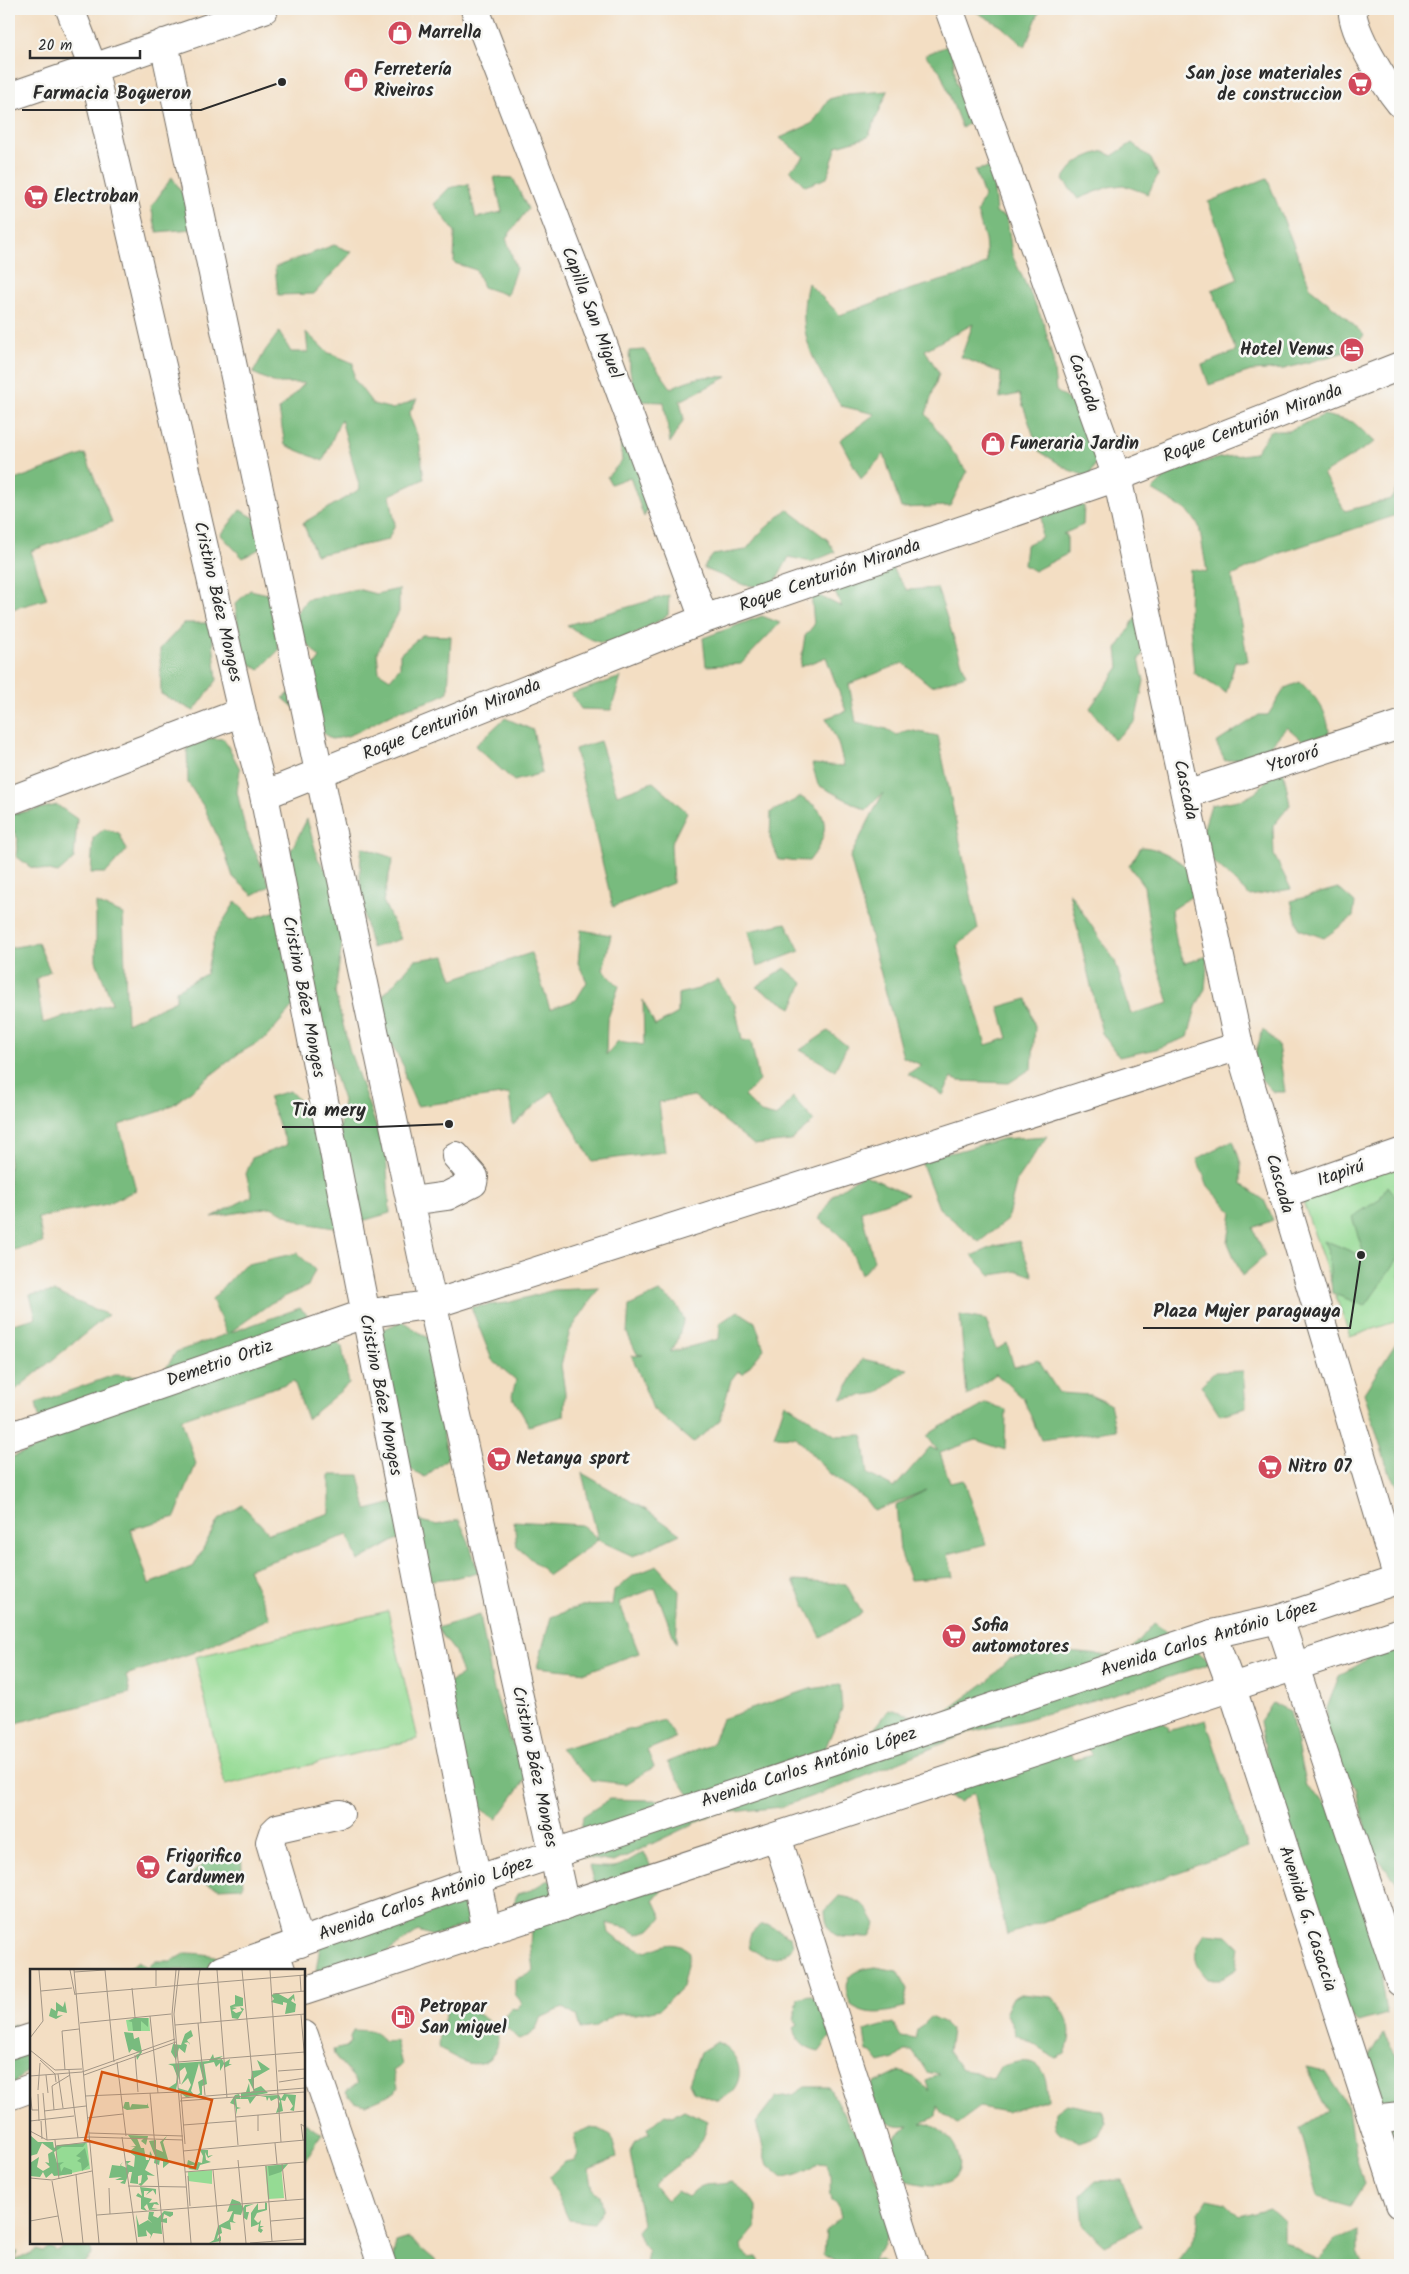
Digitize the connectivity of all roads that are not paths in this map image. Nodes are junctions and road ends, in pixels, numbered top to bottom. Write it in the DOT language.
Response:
graph roads {
  1 [pos="70,9"];
  2 [pos="264,9"];
  3 [pos="475,9"];
  4 [pos="949,9"];
  5 [pos="1353,9"];
  6 [pos="164,43"];
  7 [pos="93,68"];
  8 [pos="9,97"];
  9 [pos="1400,104"];
  10 [pos="1400,366"];
  11 [pos="1116,477"];
  12 [pos="704,619"];
  13 [pos="242,712"];
  14 [pos="1400,725"];
  15 [pos="321,772"];
  16 [pos="1186,794"];
  17 [pos="264,795"];
  18 [pos="9,801"];
  19 [pos="1239,1046"];
  20 [pos="1400,1153"];
  21 [pos="456,1156"];
  22 [pos="1282,1194"];
  23 [pos="410,1201"];
  24 [pos="434,1304"];
  25 [pos="364,1314"];
  26 [pos="9,1437"];
  27 [pos="1399,1579"];
  28 [pos="1279,1619"];
  29 [pos="1400,1632"];
  30 [pos="1212,1634"];
  31 [pos="1295,1668"];
  32 [pos="1232,1688"];
  33 [pos="340,1814"];
  34 [pos="777,1837"];
  35 [pos="553,1854"];
  36 [pos="476,1880"];
  37 [pos="565,1906"];
  38 [pos="487,1932"];
  39 [pos="285,1955"];
  40 [pos="226,1969"];
  41 [pos="1400,1982"];
  42 [pos="305,1991"];
  43 [pos="30,2038"];
  44 [pos="305,2038"];
  45 [pos="9,2046"];
  46 [pos="30,2088"];
  47 [pos="9,2096"];
  48 [pos="1400,2117"];
  49 [pos="1373,2120"];
  50 [pos="1400,2204"];
  51 [pos="382,2265"];
  52 [pos="914,2265"];
  1 -- 7 [label="street, Cristino Báez Monges"];
  2 -- 6 [label="street"];
  3 -- 12 [label="street, Capilla San Miguel"];
  4 -- 11 [label="street, Cascada"];
  5 -- 9 [label="street"];
  6 -- 7 [label="street"];
  6 -- 15 [label="street, Cristino Báez Monges"];
  7 -- 8 [label="street"];
  7 -- 13 [label="street, Cristino Báez Monges"];
  10 -- 11 [label="street, Roque Centurión Miranda"];
  11 -- 12 [label="street, Roque Centurión Miranda"];
  11 -- 16 [label="street, Cascada"];
  12 -- 15 [label="street, Roque Centurión Miranda"];
  13 -- 17 [label="street, Cristino Báez Monges"];
  13 -- 18 [label="street"];
  14 -- 16 [label="street, Ytororó"];
  15 -- 17 [label="street, Roque Centurión Miranda"];
  15 -- 23 [label="street, Cristino Báez Monges"];
  16 -- 19 [label="street, Cascada"];
  17 -- 25 [label="street, Cristino Báez Monges"];
  19 -- 22 [label="street, Cascada"];
  19 -- 24 [label="street, Demetrio Ortiz"];
  20 -- 22 [label="street, Itapirú"];
  21 -- 23 [label="street"];
  22 -- 27 [label="street, Cascada"];
  23 -- 24 [label="street, Cristino Báez Monges"];
  24 -- 25 [label="street, Demetrio Ortiz"];
  24 -- 35 [label="street, Cristino Báez Monges"];
  25 -- 26 [label="street, Demetrio Ortiz"];
  25 -- 36 [label="street, Cristino Báez Monges"];
  27 -- 28 [label="street, Avenida Carlos António López"];
  28 -- 30 [label="street, Avenida Carlos António López"];
  28 -- 31 [label="street"];
  29 -- 31 [label="street"];
  30 -- 32 [label="street, Avenida G. Casaccia"];
  30 -- 35 [label="street, Avenida Carlos António López"];
  31 -- 32 [label="street"];
  31 -- 41 [label="street"];
  32 -- 34 [label="street"];
  32 -- 49 [label="street, Avenida G. Casaccia"];
  33 -- 39 [label="street"];
  34 -- 37 [label="street"];
  34 -- 52 [label="street"];
  35 -- 36 [label="street, Avenida Carlos António López"];
  35 -- 37 [label="street, Cristino Báez Monges"];
  36 -- 38 [label="street, Cristino Báez Monges"];
  36 -- 39 [label="street, Avenida Carlos António López"];
  37 -- 38 [label="street"];
  38 -- 42 [label="street"];
  39 -- 40 [label="street, Avenida Carlos António López"];
  43 -- 45 [label="street"];
  44 -- 51 [label="street"];
  46 -- 47 [label="street"];
  48 -- 49 [label="street"];
  49 -- 50 [label="street, Avenida G. Casaccia"];
}
